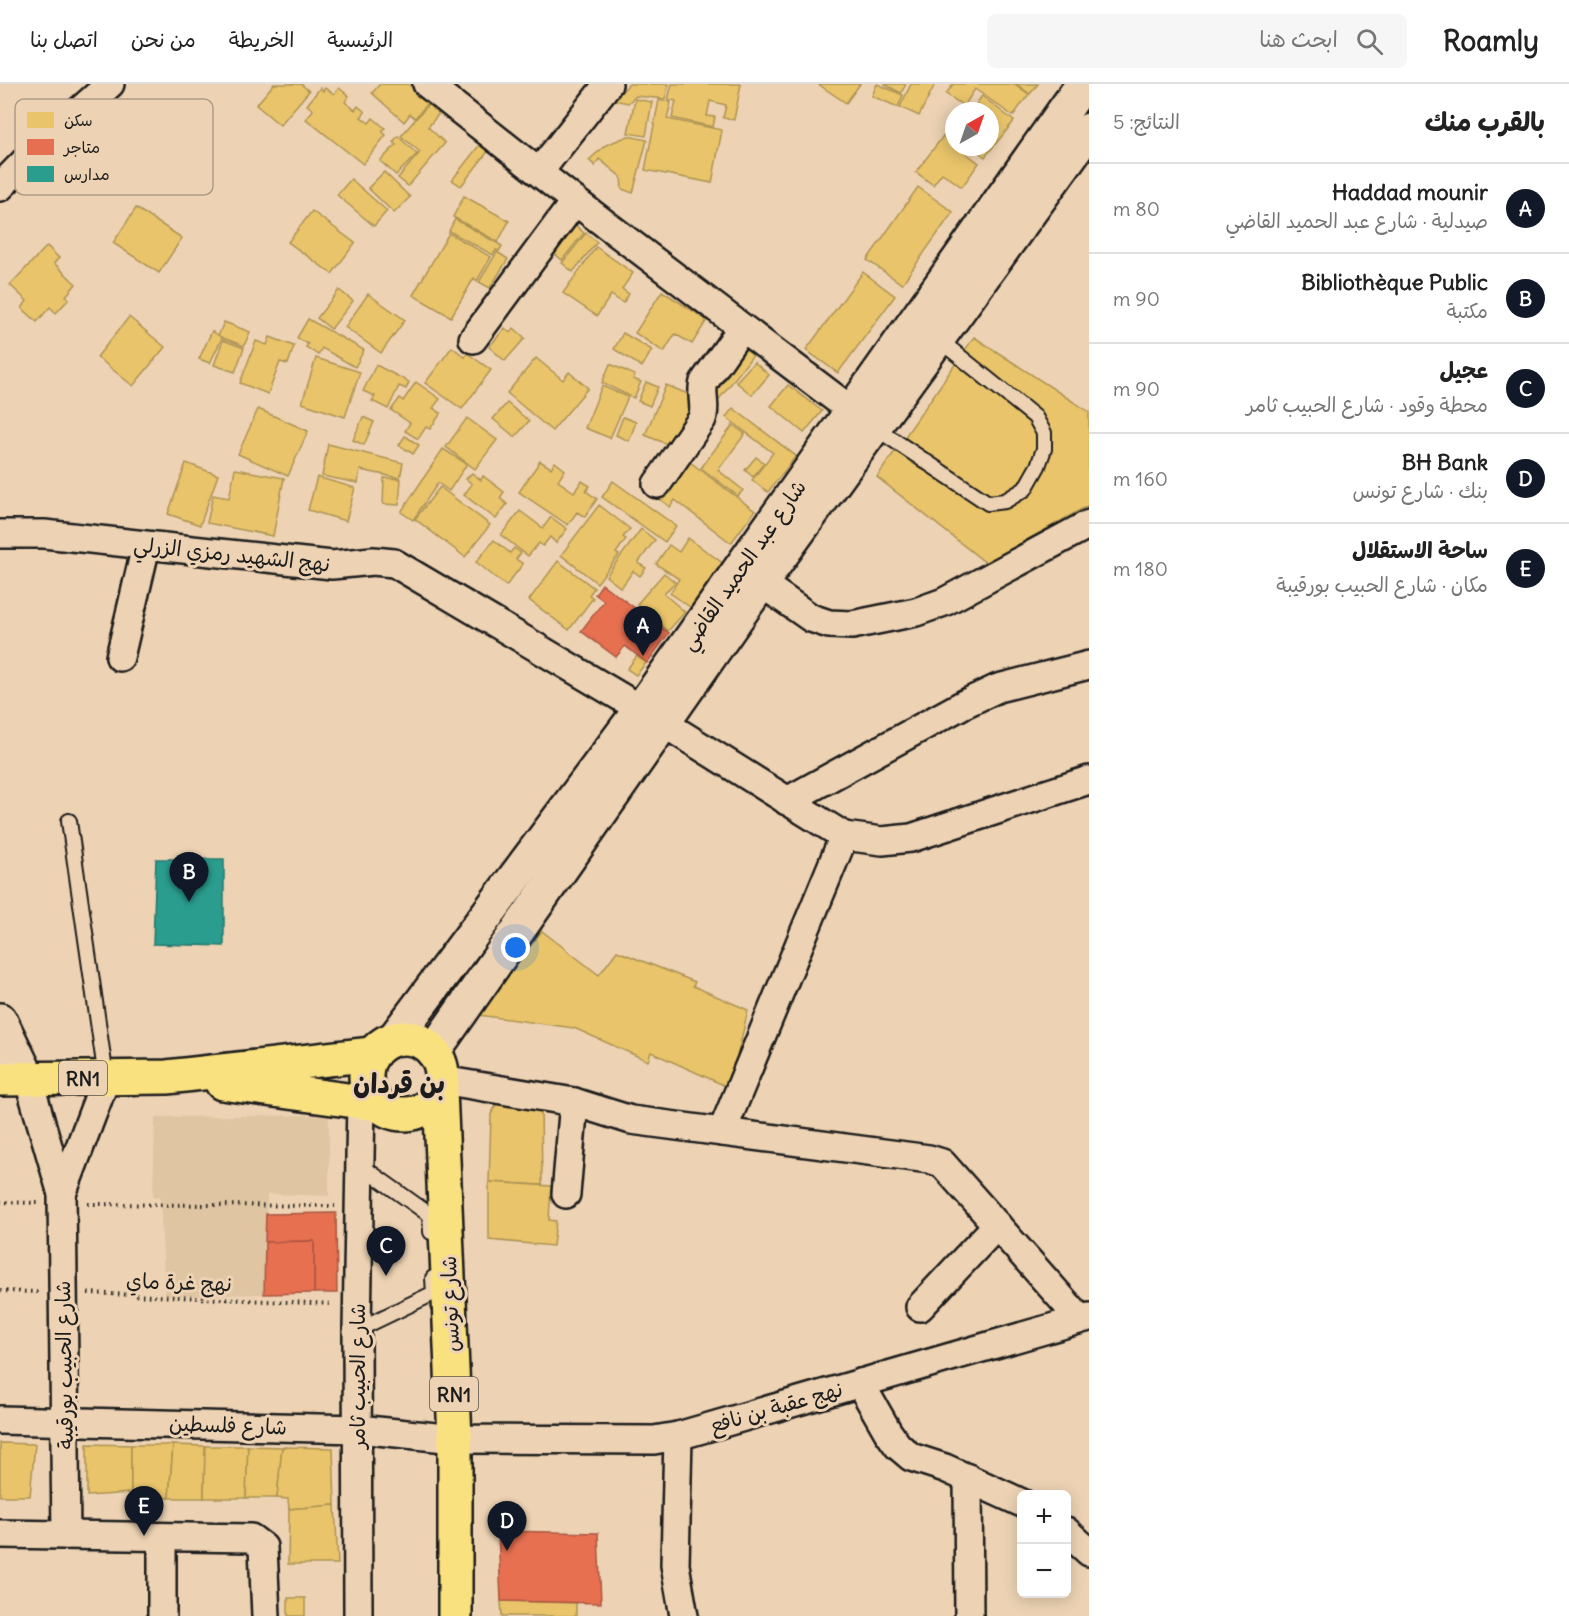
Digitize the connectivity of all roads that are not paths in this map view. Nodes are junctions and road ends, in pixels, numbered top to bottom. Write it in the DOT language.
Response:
graph roads {
  1 [pos="110,84"];
  2 [pos="426,84"];
  3 [pos="609,84"];
  4 [pos="1083,84"];
  5 [pos="93,99"];
  6 [pos="1089,130"];
  7 [pos="15,172"];
  8 [pos="539,172"];
  9 [pos="0,187"];
  10 [pos="575,201"];
  11 [pos="741,329"];
  12 [pos="473,339"];
  13 [pos="938,339"];
  14 [pos="862,420"];
  15 [pos="657,484"];
  16 [pos="1089,524"];
  17 [pos="0,534"];
  18 [pos="146,546"];
  19 [pos="762,583"];
  20 [pos="120,657"];
  21 [pos="1089,665"];
  22 [pos="651,716"];
  23 [pos="1089,780"];
  24 [pos="787,801"];
  25 [pos="69,821"];
  26 [pos="844,836"];
  27 [pos="0,1020"];
  28 [pos="383,1046"];
  29 [pos="438,1074"];
  30 [pos="167,1077"];
  31 [pos="106,1078"];
  32 [pos="14,1079"];
  33 [pos="369,1102"];
  34 [pos="574,1102"];
  35 [pos="413,1114"];
  36 [pos="722,1132"];
  37 [pos="360,1165"];
  38 [pos="445,1171"];
  39 [pos="566,1194"];
  40 [pos="62,1199"];
  41 [pos="997,1225"];
  42 [pos="920,1307"];
  43 [pos="357,1317"];
  44 [pos="1084,1317"];
  45 [pos="860,1383"];
  46 [pos="0,1420"];
  47 [pos="64,1420"];
  48 [pos="357,1429"];
  49 [pos="678,1436"];
  50 [pos="456,1439"];
  51 [pos="968,1478"];
  52 [pos="1017,1501"];
  53 [pos="0,1534"];
  54 [pos="66,1535"];
  55 [pos="1071,1536"];
  56 [pos="162,1537"];
  57 [pos="1089,1552"];
  58 [pos="162,1616"];
  59 [pos="266,1616"];
  60 [pos="358,1616"];
  61 [pos="455,1616"];
  62 [pos="684,1616"];
  63 [pos="969,1616"];
  1 -- 5 [label="street"];
  2 -- 8 [label="street"];
  3 -- 8 [label="street"];
  4 -- 14 [label="main road, شارع عبد الحميد القاضي"];
  6 -- 13 [label="main road, شارع عبد الحميد القاضي"];
  7 -- 9 [label="street"];
  8 -- 10 [label="street"];
  10 -- 11 [label="street"];
  10 -- 12 [label="street"];
  11 -- 14 [label="street"];
  11 -- 15 [label="street"];
  13 -- 14 [label="main road, شارع عبد الحميد القاضي"];
  13 -- 14 [label="lane"];
  14 -- 19 [label="main road, شارع عبد الحميد القاضي"];
  14 -- 22 [label="main road, شارع عبد الحميد القاضي"];
  16 -- 19 [label="street"];
  17 -- 18 [label="street, نهج الشهيد رمزي الزرلي"];
  18 -- 20 [label="street"];
  18 -- 22 [label="street, نهج الشهيد رمزي الزرلي"];
  19 -- 22 [label="main road, شارع عبد الحميد القاضي"];
  21 -- 24 [label="street"];
  22 -- 24 [label="street, نهج الشهيد رمزي الزرلي"];
  22 -- 28 [label="main road, شارع عبد الحميد القاضي"];
  22 -- 29 [label="main road, شارع عبد الحميد القاضي"];
  23 -- 26 [label="street"];
  24 -- 26 [label="street, نهج الشهيد رمزي الزرلي"];
  25 -- 31 [label="lane"];
  26 -- 36 [label="street"];
  27 -- 32 [label="main road"];
  28 -- 29 [label="main road, RN1"];
  28 -- 30 [label="main road, RN1"];
  28 -- 33 [label="main road"];
  29 -- 34 [label="street"];
  29 -- 35 [label="main road"];
  29 -- 38 [label="main road, RN1"];
  30 -- 31 [label="main road, RN1"];
  30 -- 33 [label="main road, RN1"];
  31 -- 32 [label="main road, RN1"];
  31 -- 40 [label="street"];
  32 -- 40 [label="street"];
  33 -- 35 [label="main road, RN1"];
  33 -- 37 [label="street, شارع الحبيب ثامر"];
  34 -- 36 [label="street"];
  34 -- 39 [label="street"];
  35 -- 38 [label="main road, RN1"];
  36 -- 41 [label="street"];
  37 -- 43 [label="street, شارع الحبيب ثامر"];
  37 -- 43 [label="lane"];
  38 -- 50 [label="main road, شارع تونس / RN1"];
  40 -- 47 [label="street, شارع الحبيب بورقيبة"];
  41 -- 42 [label="street"];
  41 -- 44 [label="street"];
  43 -- 48 [label="street, شارع الحبيب ثامر"];
  44 -- 45 [label="street, نهج عقبة بن نافع"];
  45 -- 49 [label="street, نهج عقبة بن نافع"];
  45 -- 51 [label="street"];
  46 -- 47 [label="street, شارع فلسطين"];
  47 -- 48 [label="street, شارع فلسطين"];
  47 -- 54 [label="street, شارع الحبيب بورقيبة"];
  48 -- 50 [label="street, شارع فلسطين"];
  48 -- 60 [label="street, شارع الحبيب ثامر"];
  49 -- 50 [label="street, نهج عقبة بن نافع"];
  49 -- 62 [label="street"];
  50 -- 61 [label="main road, شارع تونس / RN1"];
  51 -- 52 [label="street"];
  51 -- 63 [label="street"];
  53 -- 54 [label="street"];
  54 -- 56 [label="street"];
  55 -- 57 [label="street"];
  56 -- 58 [label="street"];
  56 -- 59 [label="street"];
}
